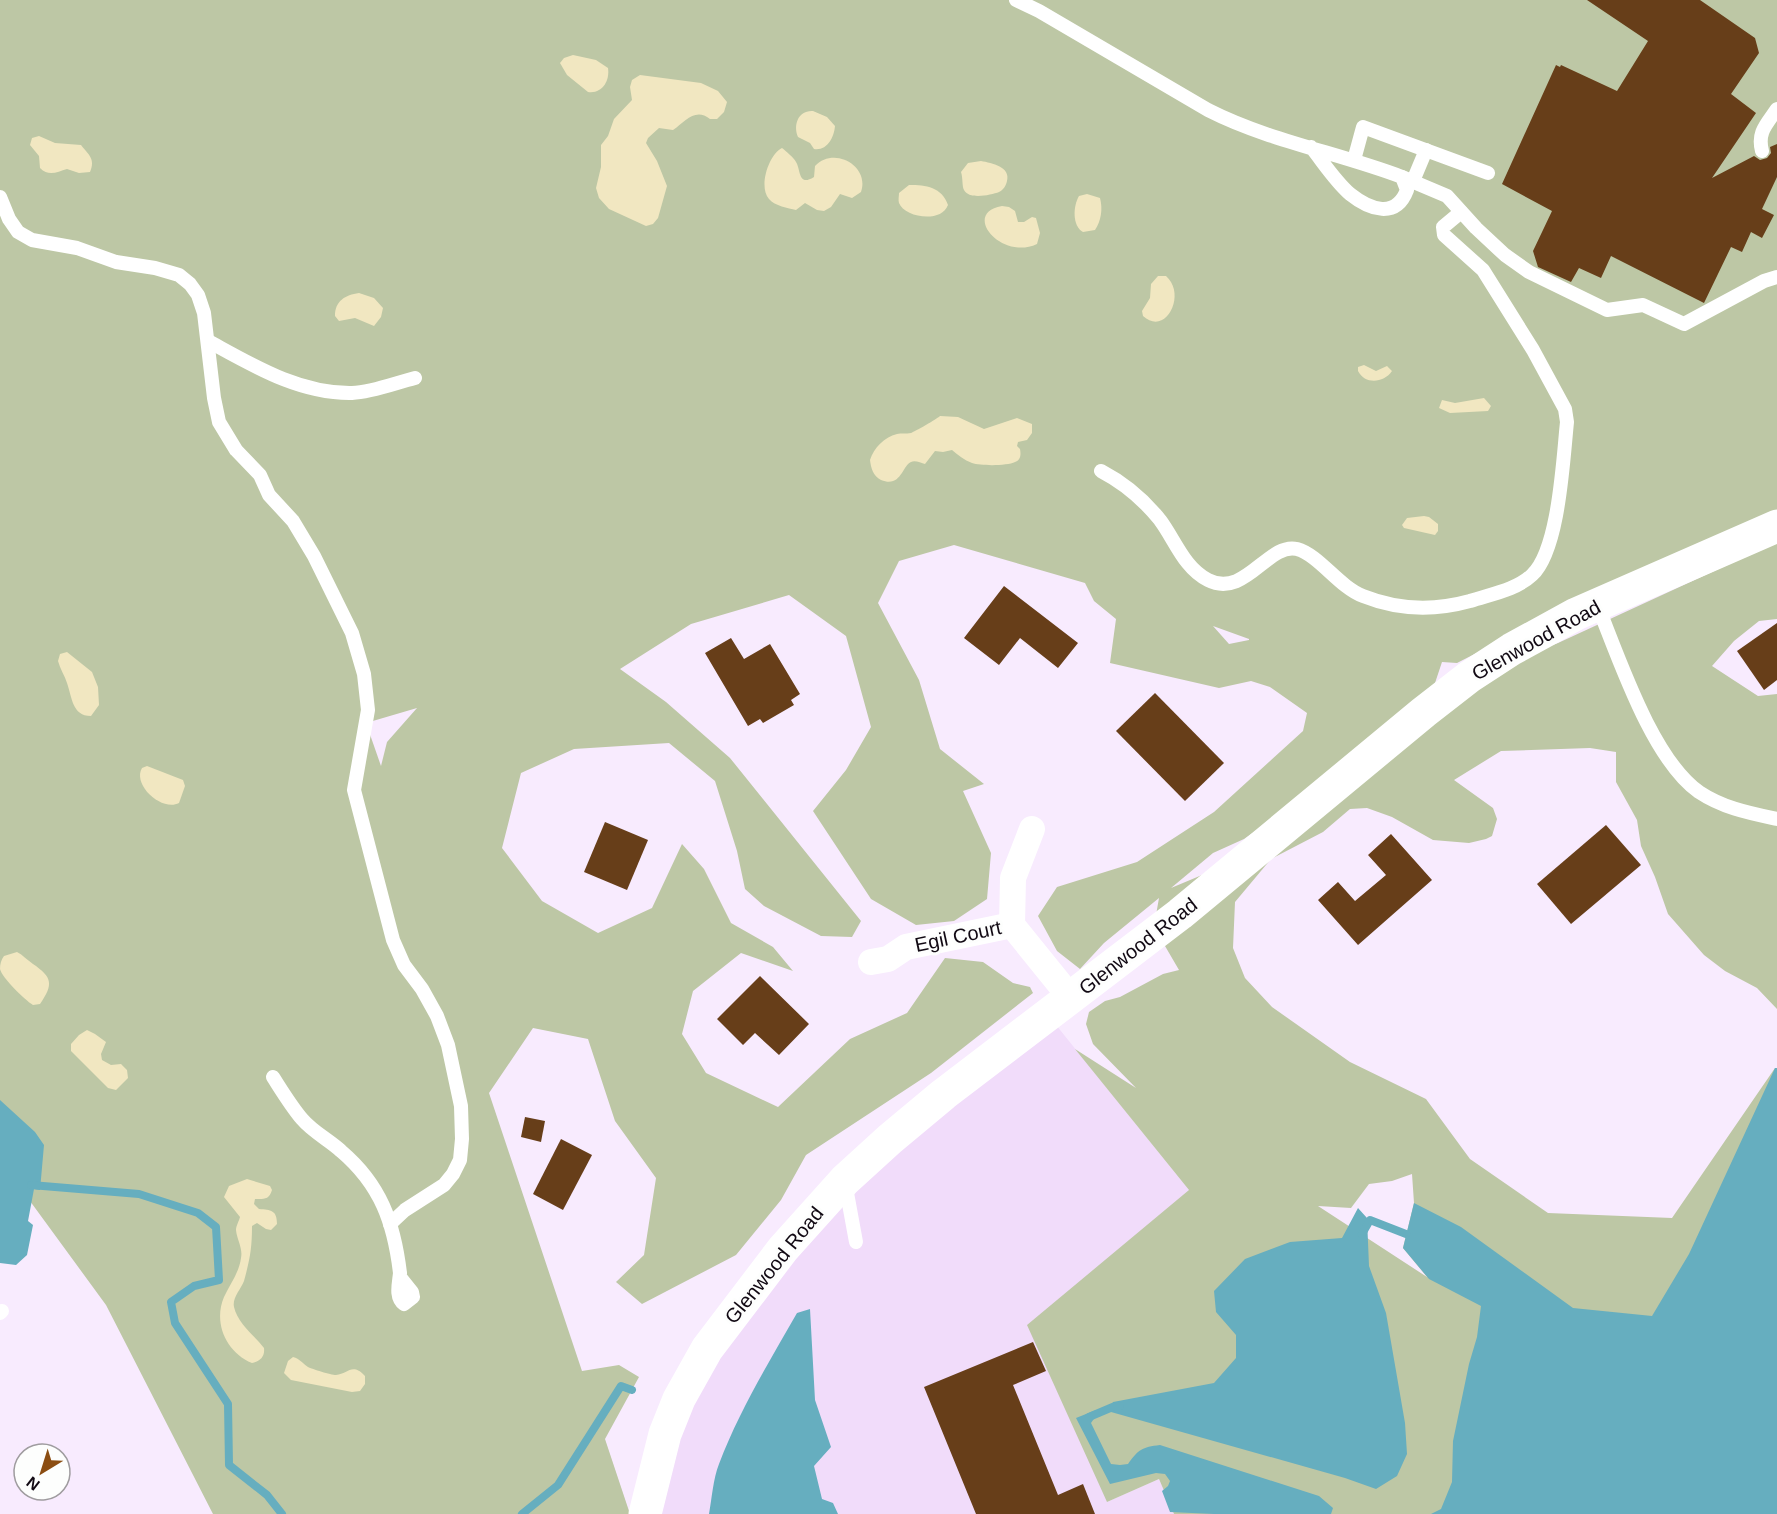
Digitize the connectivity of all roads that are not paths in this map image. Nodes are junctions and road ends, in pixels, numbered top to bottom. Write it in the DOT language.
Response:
graph roads {
  1 [pos="1016,0"];
  2 [pos="1777,109"];
  3 [pos="1311,147"];
  4 [pos="1426,150"];
  5 [pos="1762,151"];
  6 [pos="1354,160"];
  7 [pos="1488,173"];
  8 [pos="1408,179"];
  9 [pos="0,197"];
  10 [pos="1461,212"];
  11 [pos="1777,277"];
  12 [pos="208,341"];
  13 [pos="415,378"];
  14 [pos="1101,471"];
  15 [pos="1777,526"];
  16 [pos="1597,604"];
  17 [pos="1777,819"];
  18 [pos="1032,829"];
  19 [pos="1012,925"];
  20 [pos="871,962"];
  21 [pos="1071,998"];
  22 [pos="273,1077"];
  23 [pos="845,1180"];
  24 [pos="390,1224"];
  25 [pos="856,1242"];
  26 [pos="400,1277"];
  27 [pos="645,1514"];
  1 -- 3 [label="lane"];
  2 -- 5 [label="lane"];
  3 -- 6 [label="lane"];
  3 -- 8 [label="lane"];
  4 -- 6 [label="lane"];
  4 -- 7 [label="lane"];
  4 -- 8 [label="lane"];
  6 -- 8 [label="lane"];
  8 -- 10 [label="lane"];
  9 -- 12 [label="lane"];
  10 -- 11 [label="lane"];
  10 -- 14 [label="lane"];
  12 -- 13 [label="lane"];
  12 -- 24 [label="lane"];
  15 -- 16 [label="main road, Glenwood Road"];
  16 -- 17 [label="lane"];
  16 -- 21 [label="main road, Glenwood Road"];
  18 -- 19 [label="street, Egil Court"];
  19 -- 20 [label="street, Egil Court"];
  19 -- 21 [label="street, Egil Court"];
  21 -- 23 [label="main road, Glenwood Road"];
  22 -- 24 [label="lane"];
  23 -- 25 [label="lane"];
  23 -- 27 [label="main road, Glenwood Road"];
  24 -- 26 [label="lane"];
}
